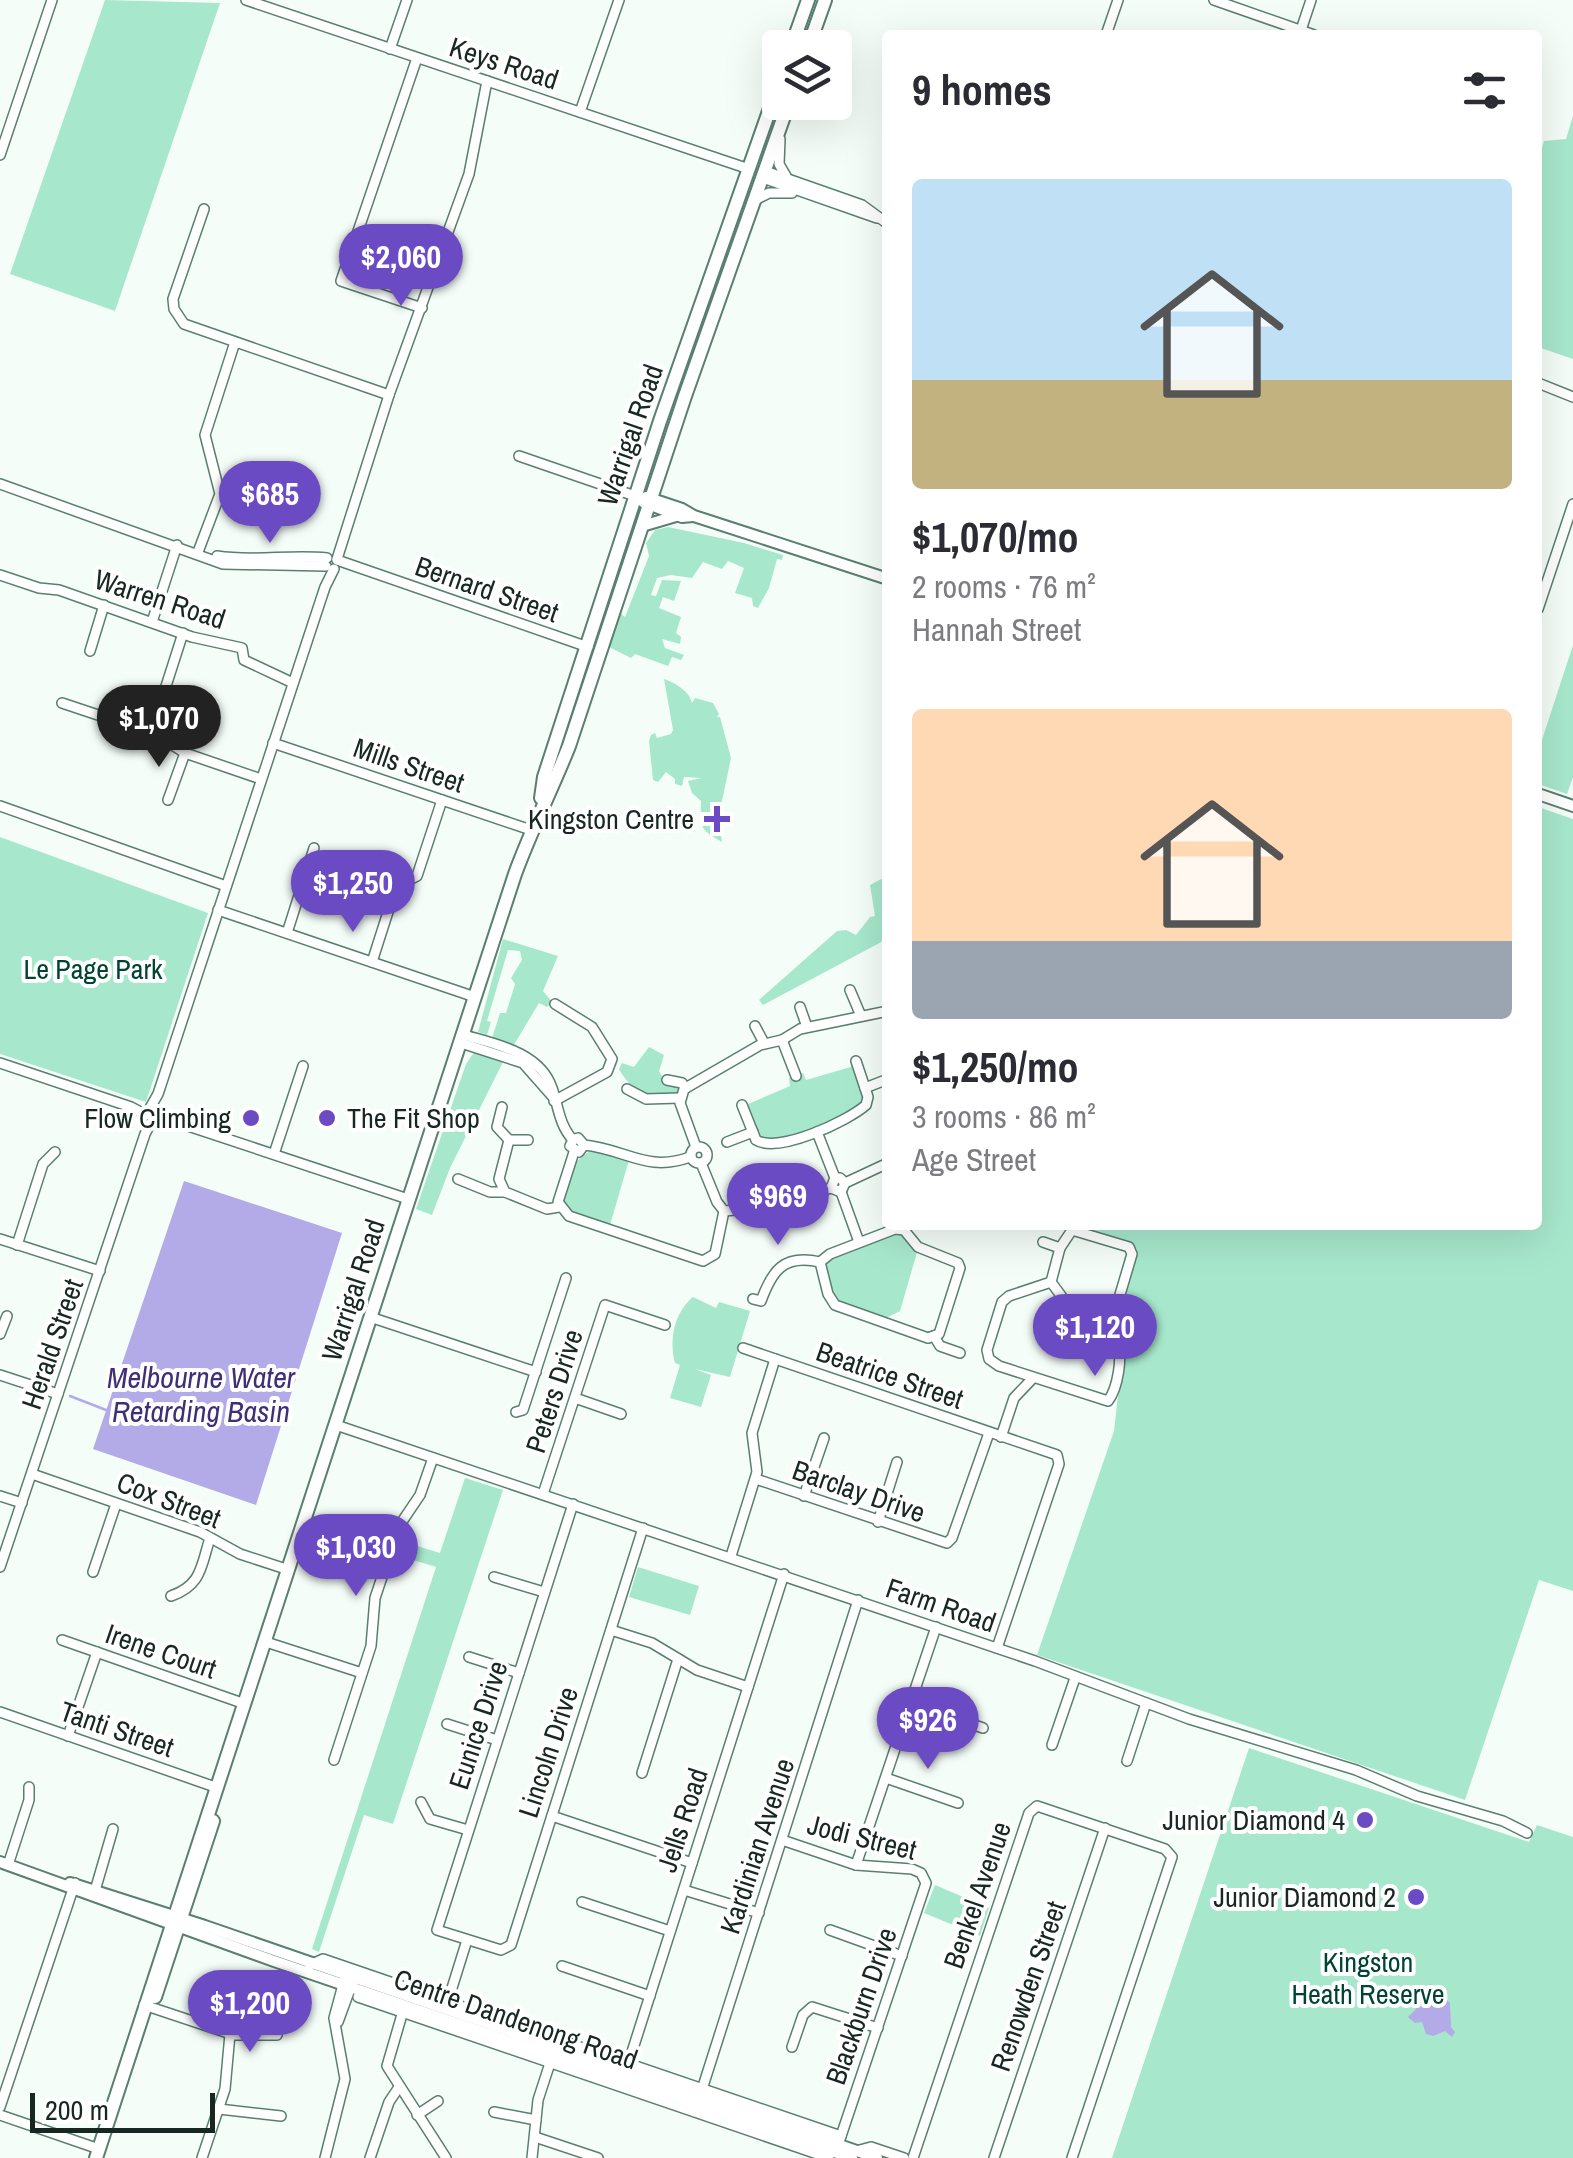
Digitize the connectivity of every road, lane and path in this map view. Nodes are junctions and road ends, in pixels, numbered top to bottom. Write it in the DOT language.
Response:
graph roads {
  1 [pos="52,0"];
  2 [pos="246,0"];
  3 [pos="407,0"];
  4 [pos="619,0"];
  5 [pos="808,0"];
  6 [pos="825,0"];
  7 [pos="1118,0"];
  8 [pos="1214,0"];
  9 [pos="1311,0"];
  10 [pos="797,30"];
  11 [pos="814,30"];
  12 [pos="1108,30"];
  13 [pos="1301,30"];
  14 [pos="390,48"];
  15 [pos="417,58"];
  16 [pos="487,81"];
  17 [pos="580,112"];
  18 [pos="766,120"];
  19 [pos="783,120"];
  20 [pos="781,126"];
  21 [pos="0,155"];
  22 [pos="749,169"];
  23 [pos="764,175"];
  24 [pos="791,179"];
  25 [pos="805,194"];
  26 [pos="830,198"];
  27 [pos="755,200"];
  28 [pos="204,208"];
  29 [pos="882,220"];
  30 [pos="422,308"];
  31 [pos="235,342"];
  32 [pos="1542,384"];
  33 [pos="389,395"];
  34 [pos="1573,396"];
  35 [pos="519,456"];
  36 [pos="660,472"];
  37 [pos="0,484"];
  38 [pos="636,496"];
  39 [pos="650,502"];
  40 [pos="668,504"];
  41 [pos="1573,504"];
  42 [pos="677,516"];
  43 [pos="694,516"];
  44 [pos="642,526"];
  45 [pos="177,545"];
  46 [pos="201,553"];
  47 [pos="332,563"];
  48 [pos="0,575"];
  49 [pos="882,576"];
  50 [pos="1542,598"];
  51 [pos="104,606"];
  52 [pos="152,622"];
  53 [pos="183,633"];
  54 [pos="593,649"];
  55 [pos="90,651"];
  56 [pos="293,683"];
  57 [pos="62,703"];
  58 [pos="150,732"];
  59 [pos="273,744"];
  60 [pos="185,753"];
  61 [pos="261,779"];
  62 [pos="1542,795"];
  63 [pos="168,800"];
  64 [pos="442,800"];
  65 [pos="0,806"];
  66 [pos="1573,806"];
  67 [pos="531,830"];
  68 [pos="314,848"];
  69 [pos="226,886"];
  70 [pos="218,910"];
  71 [pos="287,933"];
  72 [pos="372,962"];
  73 [pos="850,990"];
  74 [pos="475,996"];
  75 [pos="555,1004"];
  76 [pos="800,1007"];
  77 [pos="882,1012"];
  78 [pos="861,1016"];
  79 [pos="755,1026"];
  80 [pos="807,1027"];
  81 [pos="462,1038"];
  82 [pos="782,1040"];
  83 [pos="764,1044"];
  84 [pos="856,1061"];
  85 [pos="2,1064"];
  86 [pos="303,1066"];
  87 [pos="796,1076"];
  88 [pos="0,1078"];
  89 [pos="667,1080"];
  90 [pos="882,1081"];
  91 [pos="627,1088"];
  92 [pos="686,1088"];
  93 [pos="865,1088"];
  94 [pos="680,1098"];
  95 [pos="553,1099"];
  96 [pos="742,1104"];
  97 [pos="502,1108"];
  98 [pos="151,1113"];
  99 [pos="753,1132"];
  100 [pos="816,1132"];
  101 [pos="509,1140"];
  102 [pos="528,1140"];
  103 [pos="573,1140"];
  104 [pos="727,1142"];
  105 [pos="584,1145"];
  106 [pos="55,1152"];
  107 [pos="574,1152"];
  108 [pos="693,1152"];
  109 [pos="274,1154"];
  110 [pos="882,1166"];
  111 [pos="458,1180"];
  112 [pos="838,1185"];
  113 [pos="505,1192"];
  114 [pos="408,1199"];
  115 [pos="559,1206"];
  116 [pos="724,1210"];
  117 [pos="895,1230"];
  118 [pos="907,1230"];
  119 [pos="0,1239"];
  120 [pos="859,1242"];
  121 [pos="1043,1242"];
  122 [pos="17,1245"];
  123 [pos="1060,1248"];
  124 [pos="820,1262"];
  125 [pos="100,1271"];
  126 [pos="566,1278"];
  127 [pos="1051,1282"];
  128 [pos="758,1302"];
  129 [pos="6,1316"];
  130 [pos="370,1318"];
  131 [pos="666,1325"];
  132 [pos="0,1334"];
  133 [pos="934,1336"];
  134 [pos="1117,1342"];
  135 [pos="743,1348"];
  136 [pos="960,1353"];
  137 [pos="776,1359"];
  138 [pos="1013,1371"];
  139 [pos="536,1372"];
  140 [pos="0,1374"];
  141 [pos="1032,1378"];
  142 [pos="58,1394"];
  143 [pos="575,1398"];
  144 [pos="1014,1398"];
  145 [pos="516,1412"];
  146 [pos="620,1414"];
  147 [pos="336,1425"];
  148 [pos="989,1433"];
  149 [pos="1001,1436"];
  150 [pos="824,1438"];
  151 [pos="432,1458"];
  152 [pos="898,1462"];
  153 [pos="32,1474"];
  154 [pos="756,1480"];
  155 [pos="544,1494"];
  156 [pos="0,1496"];
  157 [pos="804,1496"];
  158 [pos="22,1503"];
  159 [pos="116,1504"];
  160 [pos="573,1504"];
  161 [pos="878,1522"];
  162 [pos="643,1528"];
  163 [pos="210,1538"];
  164 [pos="731,1556"];
  165 [pos="0,1568"];
  166 [pos="289,1570"];
  167 [pos="93,1572"];
  168 [pos="784,1574"];
  169 [pos="494,1577"];
  170 [pos="544,1592"];
  171 [pos="172,1596"];
  172 [pos="858,1600"];
  173 [pos="936,1626"];
  174 [pos="611,1630"];
  175 [pos="62,1640"];
  176 [pos="266,1642"];
  177 [pos="997,1648"];
  178 [pos="96,1652"];
  179 [pos="469,1657"];
  180 [pos="678,1659"];
  181 [pos="519,1672"];
  182 [pos="362,1673"];
  183 [pos="1076,1678"];
  184 [pos="748,1687"];
  185 [pos="911,1703"];
  186 [pos="1146,1703"];
  187 [pos="245,1704"];
  188 [pos="0,1712"];
  189 [pos="448,1724"];
  190 [pos="983,1728"];
  191 [pos="68,1736"];
  192 [pos="498,1740"];
  193 [pos="1052,1745"];
  194 [pos="334,1760"];
  195 [pos="1127,1762"];
  196 [pos="642,1773"];
  197 [pos="886,1778"];
  198 [pos="29,1786"];
  199 [pos="218,1788"];
  200 [pos="421,1802"];
  201 [pos="958,1803"];
  202 [pos="552,1816"];
  203 [pos="1105,1828"];
  204 [pos="113,1829"];
  205 [pos="468,1830"];
  206 [pos="1527,1834"];
  207 [pos="782,1840"];
  208 [pos="4,1863"];
  209 [pos="692,1863"];
  210 [pos="856,1864"];
  211 [pos="926,1883"];
  212 [pos="74,1887"];
  213 [pos="684,1890"];
  214 [pos="95,1893"];
  215 [pos="582,1902"];
  216 [pos="759,1914"];
  217 [pos="176,1921"];
  218 [pos="830,1930"];
  219 [pos="670,1932"];
  220 [pos="468,1940"];
  221 [pos="902,1956"];
  222 [pos="310,1964"];
  223 [pos="562,1966"];
  224 [pos="350,1985"];
  225 [pos="650,1996"];
  226 [pos="405,2005"];
  227 [pos="148,2006"];
  228 [pos="445,2010"];
  229 [pos="878,2028"];
  230 [pos="230,2034"];
  231 [pos="277,2035"];
  232 [pos="522,2036"];
  233 [pos="792,2047"];
  234 [pos="552,2055"];
  235 [pos="626,2071"];
  236 [pos="401,2090"];
  237 [pos="700,2097"];
  238 [pos="438,2100"];
  239 [pos="219,2109"];
  240 [pos="0,2111"];
  241 [pos="494,2112"];
  242 [pos="417,2115"];
  243 [pos="281,2116"];
  244 [pos="536,2120"];
  245 [pos="535,2137"];
  246 [pos="835,2150"];
  247 [pos="98,2154"];
  248 [pos="854,2154"];
  249 [pos="202,2158"];
  250 [pos="325,2158"];
  251 [pos="370,2158"];
  252 [pos="446,2158"];
  253 [pos="532,2158"];
  254 [pos="598,2158"];
  255 [pos="878,2158"];
  256 [pos="904,2158"];
  257 [pos="913,2158"];
  258 [pos="994,2158"];
  259 [pos="1072,2158"];
  1 -- 21 [label="street"];
  2 -- 14 [label="street, Keys Road"];
  3 -- 14 [label="street"];
  4 -- 17 [label="street"];
  5 -- 10 [label="highway"];
  6 -- 11 [label="highway"];
  7 -- 12 [label="street"];
  8 -- 13 [label="street"];
  9 -- 13 [label="street"];
  14 -- 15 [label="street, Keys Road"];
  15 -- 16 [label="street, Keys Road"];
  15 -- 30 [label="street"];
  16 -- 17 [label="street, Keys Road"];
  16 -- 30 [label="street"];
  17 -- 22 [label="street, Keys Road"];
  18 -- 22 [label="highway, Warrigal Road"];
  19 -- 20 [label="highway, Warrigal Road"];
  20 -- 23 [label="highway, Warrigal Road"];
  20 -- 24 [label="street"];
  22 -- 23 [label="highway"];
  22 -- 38 [label="highway, Warrigal Road"];
  23 -- 24 [label="street"];
  23 -- 25 [label="street"];
  23 -- 27 [label="highway, Warrigal Road"];
  24 -- 26 [label="street"];
  25 -- 26 [label="street"];
  25 -- 27 [label="street"];
  26 -- 29 [label="street"];
  27 -- 36 [label="highway, Warrigal Road"];
  28 -- 31 [label="street"];
  30 -- 33 [label="street"];
  31 -- 33 [label="street"];
  31 -- 46 [label="street"];
  32 -- 34 [label="street"];
  33 -- 47 [label="street"];
  35 -- 38 [label="street"];
  36 -- 39 [label="highway, Warrigal Road"];
  36 -- 40 [label="main road"];
  37 -- 45 [label="street, Bernard Street"];
  38 -- 39 [label="main road"];
  38 -- 54 [label="highway, Warrigal Road"];
  39 -- 40 [label="main road"];
  39 -- 42 [label="main road"];
  39 -- 44 [label="highway, Warrigal Road"];
  40 -- 43 [label="main road"];
  41 -- 50 [label="street"];
  42 -- 43 [label="main road"];
  42 -- 44 [label="main road"];
  43 -- 49 [label="main road"];
  44 -- 54 [label="highway, Warrigal Road"];
  45 -- 46 [label="street, Bernard Street"];
  45 -- 52 [label="street"];
  46 -- 47 [label="street, Bernard Street"];
  47 -- 54 [label="street, Bernard Street"];
  47 -- 56 [label="street, Herald Street"];
  48 -- 51 [label="street, Warren Road"];
  51 -- 52 [label="street, Warren Road"];
  51 -- 55 [label="street"];
  52 -- 53 [label="street, Warren Road"];
  53 -- 56 [label="street, Warren Road"];
  53 -- 58 [label="street"];
  54 -- 67 [label="highway, Warrigal Road"];
  56 -- 59 [label="street, Herald Street"];
  57 -- 58 [label="street"];
  58 -- 60 [label="street"];
  59 -- 61 [label="street, Herald Street"];
  59 -- 64 [label="street, Mills Street"];
  60 -- 61 [label="street"];
  60 -- 63 [label="street"];
  61 -- 69 [label="street, Herald Street"];
  62 -- 66 [label="main road"];
  64 -- 67 [label="street, Mills Street"];
  64 -- 72 [label="street"];
  65 -- 69 [label="street"];
  67 -- 74 [label="highway, Warrigal Road"];
  68 -- 71 [label="street"];
  69 -- 70 [label="street, Herald Street"];
  70 -- 71 [label="street"];
  70 -- 98 [label="street, Herald Street"];
  71 -- 72 [label="street"];
  72 -- 74 [label="street"];
  73 -- 78 [label="street"];
  74 -- 81 [label="highway, Warrigal Road"];
  75 -- 95 [label="street"];
  76 -- 80 [label="street"];
  77 -- 78 [label="street"];
  78 -- 80 [label="street"];
  79 -- 83 [label="street"];
  80 -- 82 [label="street"];
  81 -- 95 [label="street"];
  81 -- 114 [label="highway, Warrigal Road"];
  82 -- 83 [label="street"];
  82 -- 87 [label="street"];
  83 -- 92 [label="street"];
  84 -- 93 [label="street"];
  85 -- 88 [label="street"];
  85 -- 98 [label="street"];
  86 -- 109 [label="street"];
  89 -- 92 [label="street"];
  90 -- 93 [label="street"];
  91 -- 94 [label="street"];
  92 -- 94 [label="street"];
  93 -- 100 [label="street"];
  94 -- 108 [label="street"];
  95 -- 103 [label="street"];
  96 -- 99 [label="street"];
  97 -- 101 [label="street"];
  98 -- 109 [label="street"];
  98 -- 125 [label="street, Herald Street"];
  99 -- 100 [label="street"];
  99 -- 104 [label="street"];
  100 -- 112 [label="street"];
  101 -- 102 [label="street"];
  101 -- 113 [label="street"];
  103 -- 105 [label="street"];
  103 -- 107 [label="street"];
  105 -- 107 [label="street"];
  105 -- 108 [label="street"];
  106 -- 122 [label="street"];
  107 -- 115 [label="street"];
  108 -- 116 [label="street"];
  109 -- 114 [label="street"];
  110 -- 112 [label="street"];
  111 -- 113 [label="street"];
  112 -- 116 [label="street"];
  112 -- 120 [label="street"];
  113 -- 115 [label="street"];
  114 -- 130 [label="highway, Warrigal Road"];
  115 -- 116 [label="street"];
  117 -- 120 [label="street"];
  118 -- 133 [label="street"];
  119 -- 122 [label="street"];
  120 -- 124 [label="street"];
  121 -- 123 [label="street"];
  122 -- 125 [label="street"];
  123 -- 127 [label="street"];
  123 -- 134 [label="street"];
  124 -- 128 [label="street"];
  124 -- 133 [label="street"];
  125 -- 142 [label="street, Herald Street"];
  126 -- 139 [label="street"];
  127 -- 134 [label="street"];
  127 -- 138 [label="street"];
  129 -- 132 [label="street"];
  130 -- 139 [label="street"];
  130 -- 147 [label="highway, Warrigal Road"];
  131 -- 143 [label="street, Peters Drive"];
  133 -- 136 [label="street"];
  134 -- 141 [label="street"];
  135 -- 137 [label="street, Beatrice Street"];
  137 -- 148 [label="street, Beatrice Street"];
  137 -- 154 [label="street"];
  138 -- 141 [label="street"];
  138 -- 144 [label="street"];
  139 -- 145 [label="street"];
  140 -- 142 [label="street"];
  141 -- 144 [label="street"];
  142 -- 153 [label="street, Herald Street"];
  143 -- 146 [label="street"];
  143 -- 155 [label="street, Peters Drive"];
  144 -- 149 [label="street"];
  147 -- 151 [label="street, Farm Road"];
  147 -- 166 [label="highway, Warrigal Road"];
  148 -- 149 [label="street, Beatrice Street"];
  148 -- 161 [label="street, Barclay Drive"];
  149 -- 177 [label="street, Beatrice Street"];
  150 -- 157 [label="street"];
  151 -- 155 [label="street, Farm Road"];
  151 -- 182 [label="street"];
  152 -- 161 [label="street"];
  153 -- 158 [label="street, Herald Street"];
  153 -- 159 [label="street, Cox Street"];
  154 -- 157 [label="street, Barclay Drive"];
  154 -- 164 [label="street"];
  155 -- 160 [label="street, Farm Road"];
  156 -- 158 [label="street"];
  157 -- 161 [label="street, Barclay Drive"];
  158 -- 165 [label="street, Herald Street"];
  159 -- 163 [label="street, Cox Street"];
  159 -- 167 [label="street"];
  160 -- 162 [label="street, Farm Road"];
  160 -- 170 [label="street, Eunice Drive"];
  162 -- 164 [label="street, Farm Road"];
  162 -- 174 [label="street, Lincoln Drive"];
  163 -- 166 [label="street, Cox Street"];
  163 -- 171 [label="street"];
  164 -- 168 [label="street, Farm Road"];
  166 -- 176 [label="highway, Warrigal Road"];
  168 -- 172 [label="street, Farm Road"];
  168 -- 184 [label="street, Jells Road"];
  169 -- 170 [label="street"];
  170 -- 181 [label="street, Eunice Drive"];
  172 -- 173 [label="street, Farm Road"];
  172 -- 207 [label="street, Kardinian Avenue"];
  173 -- 177 [label="street, Farm Road"];
  173 -- 185 [label="street"];
  174 -- 180 [label="street"];
  174 -- 202 [label="street, Lincoln Drive"];
  175 -- 178 [label="street, Irene Court"];
  176 -- 182 [label="street"];
  176 -- 187 [label="highway, Warrigal Road"];
  177 -- 183 [label="street, Farm Road"];
  178 -- 187 [label="street, Irene Court"];
  178 -- 191 [label="street"];
  179 -- 181 [label="street"];
  180 -- 184 [label="street"];
  180 -- 196 [label="street"];
  181 -- 192 [label="street, Eunice Drive"];
  182 -- 194 [label="street"];
  183 -- 186 [label="street, Farm Road"];
  183 -- 193 [label="street"];
  184 -- 209 [label="street, Jells Road"];
  185 -- 190 [label="street"];
  185 -- 197 [label="street"];
  186 -- 195 [label="street"];
  186 -- 206 [label="street, Farm Road"];
  187 -- 199 [label="highway, Warrigal Road"];
  188 -- 191 [label="street, Tanti Street"];
  189 -- 192 [label="street"];
  191 -- 199 [label="street, Tanti Street"];
  192 -- 205 [label="street, Eunice Drive"];
  197 -- 201 [label="street"];
  197 -- 210 [label="street"];
  198 -- 208 [label="street"];
  199 -- 217 [label="highway, Warrigal Road"];
  200 -- 205 [label="street"];
  202 -- 209 [label="street"];
  202 -- 220 [label="street, Lincoln Drive"];
  203 -- 257 [label="street, Benkel Avenue"];
  203 -- 258 [label="street, Renowden Street"];
  203 -- 259 [label="street, Benkel Avenue"];
  204 -- 214 [label="street"];
  205 -- 220 [label="street, Eunice Drive"];
  207 -- 210 [label="street, Jodi Street"];
  207 -- 216 [label="street, Kardinian Avenue"];
  208 -- 212 [label="main road, Centre Dandenong Road"];
  209 -- 213 [label="street, Jells Road"];
  210 -- 211 [label="street, Jodi Street"];
  211 -- 221 [label="street, Blackburn Drive"];
  212 -- 214 [label="main road, Centre Dandenong Road"];
  212 -- 240 [label="street"];
  213 -- 216 [label="street"];
  213 -- 219 [label="street, Jells Road"];
  214 -- 217 [label="main road, Centre Dandenong Road"];
  215 -- 219 [label="street"];
  216 -- 237 [label="street, Kardinian Avenue"];
  217 -- 222 [label="main road, Centre Dandenong Road"];
  217 -- 224 [label="main road, Centre Dandenong Road"];
  217 -- 227 [label="highway, Warrigal Road"];
  218 -- 221 [label="street"];
  219 -- 225 [label="street, Jells Road"];
  220 -- 228 [label="street"];
  221 -- 229 [label="street, Blackburn Drive"];
  222 -- 224 [label="main road, Centre Dandenong Road"];
  222 -- 228 [label="street, Centre Dandenong Road"];
  223 -- 225 [label="street"];
  224 -- 226 [label="main road, Centre Dandenong Road"];
  224 -- 226 [label="street, Centre Dandenong Road"];
  224 -- 250 [label="street"];
  225 -- 235 [label="street, Jells Road"];
  226 -- 228 [label="main road, Centre Dandenong Road"];
  226 -- 234 [label="street, Centre Dandenong Road"];
  226 -- 236 [label="street"];
  227 -- 230 [label="street"];
  227 -- 247 [label="highway, Warrigal Road"];
  228 -- 232 [label="main road, Centre Dandenong Road"];
  228 -- 234 [label="main road, Centre Dandenong Road"];
  229 -- 233 [label="street"];
  229 -- 246 [label="street, Blackburn Drive"];
  230 -- 231 [label="street"];
  230 -- 239 [label="street"];
  232 -- 234 [label="main road, Centre Dandenong Road"];
  232 -- 235 [label="street, Centre Dandenong Road"];
  234 -- 235 [label="main road, Centre Dandenong Road"];
  234 -- 244 [label="street"];
  234 -- 246 [label="street, Centre Dandenong Road"];
  235 -- 237 [label="main road, Centre Dandenong Road"];
  236 -- 242 [label="street"];
  236 -- 251 [label="street"];
  237 -- 246 [label="main road, Centre Dandenong Road"];
  238 -- 242 [label="street"];
  239 -- 243 [label="street"];
  239 -- 249 [label="street"];
  240 -- 247 [label="street"];
  241 -- 244 [label="street"];
  242 -- 252 [label="street"];
  244 -- 245 [label="street"];
  245 -- 253 [label="street"];
  245 -- 254 [label="street"];
  246 -- 248 [label="main road, Centre Dandenong Road"];
  248 -- 255 [label="main road, Centre Dandenong Road"];
  248 -- 256 [label="street, Centre Dandenong Road"];
}
